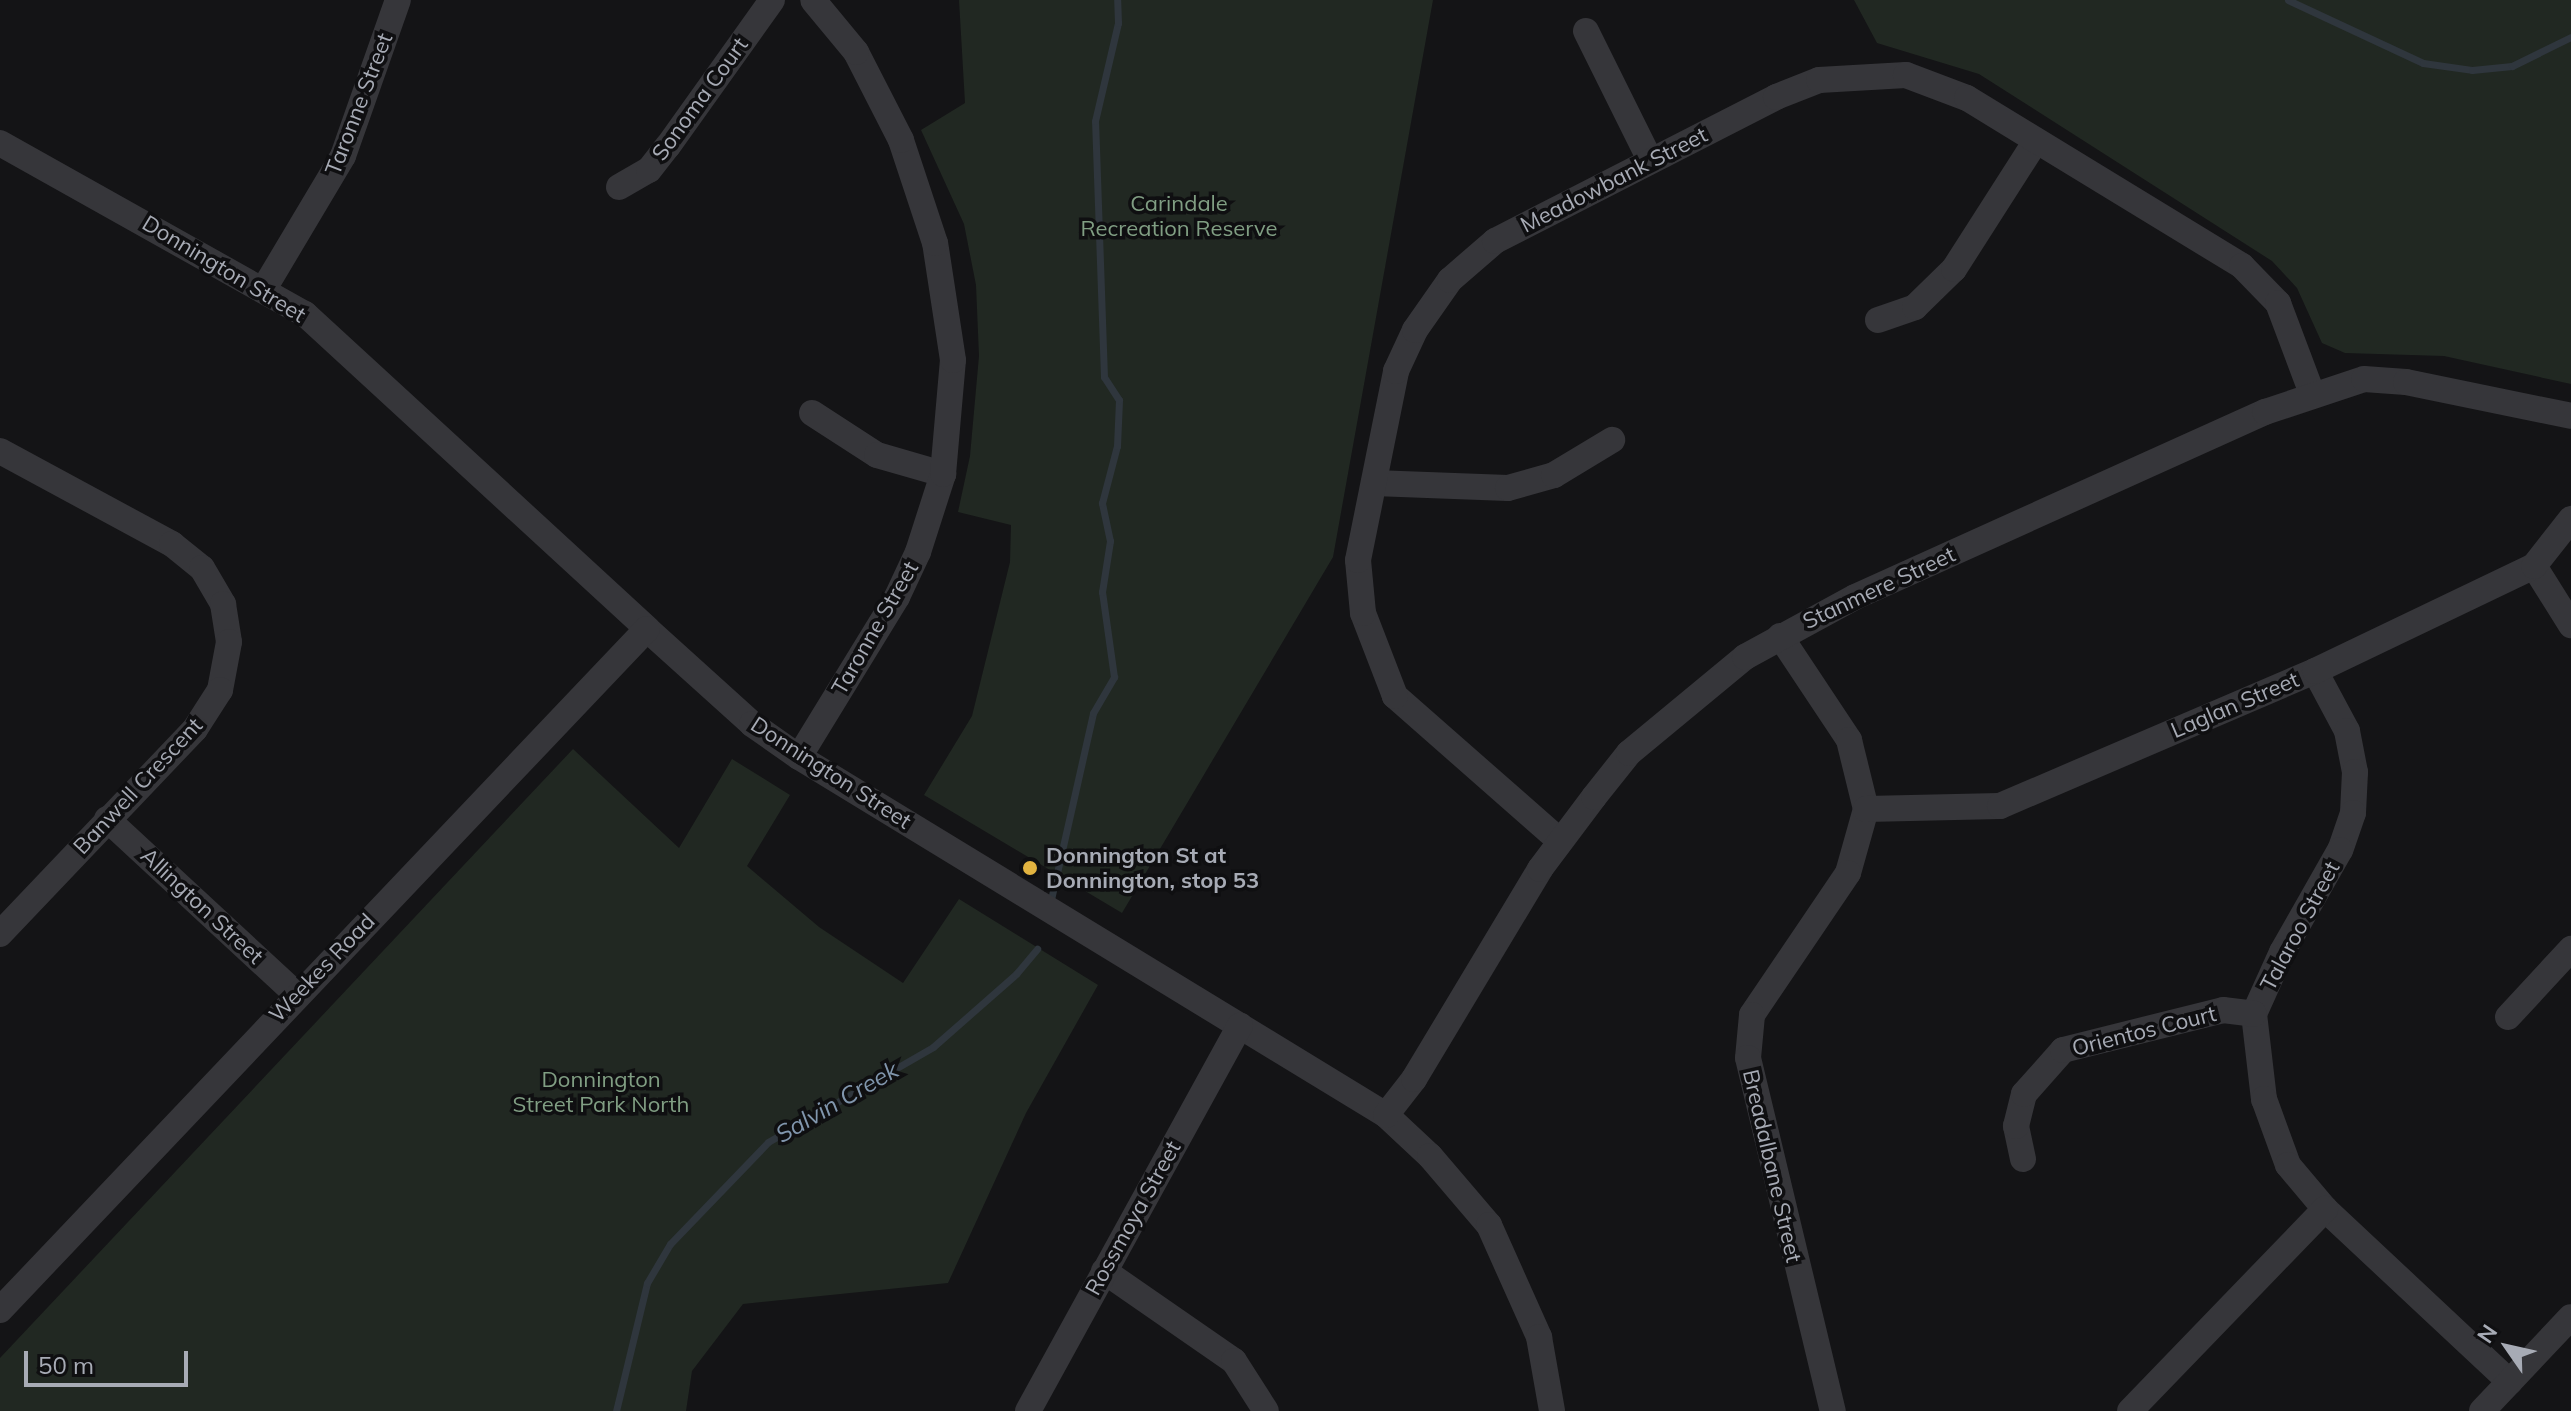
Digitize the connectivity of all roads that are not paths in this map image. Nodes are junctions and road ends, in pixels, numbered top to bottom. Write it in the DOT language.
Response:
graph roads {
  1 [pos="772,0"];
  2 [pos="813,0"];
  3 [pos="390,2"];
  4 [pos="1586,31"];
  5 [pos="2036,141"];
  6 [pos="0,143"];
  7 [pos="1650,160"];
  8 [pos="619,187"];
  9 [pos="265,287"];
  10 [pos="1878,320"];
  11 [pos="2313,396"];
  12 [pos="812,413"];
  13 [pos="2571,416"];
  14 [pos="1612,440"];
  15 [pos="0,451"];
  16 [pos="943,474"];
  17 [pos="1374,483"];
  18 [pos="2571,519"];
  19 [pos="2534,566"];
  20 [pos="2571,625"];
  21 [pos="647,629"];
  22 [pos="1780,636"];
  23 [pos="2315,671"];
  24 [pos="799,757"];
  25 [pos="1866,809"];
  26 [pos="107,819"];
  27 [pos="1560,841"];
  28 [pos="0,934"];
  29 [pos="2571,949"];
  30 [pos="296,994"];
  31 [pos="2254,1014"];
  32 [pos="2508,1017"];
  33 [pos="1240,1026"];
  34 [pos="1386,1115"];
  35 [pos="2023,1159"];
  36 [pos="2325,1209"];
  37 [pos="1104,1271"];
  38 [pos="0,1310"];
  39 [pos="2571,1317"];
  40 [pos="2510,1382"];
  41 [pos="1028,1411"];
  42 [pos="1266,1411"];
  43 [pos="1552,1411"];
  44 [pos="1833,1411"];
  45 [pos="2130,1411"];
  46 [pos="2482,1411"];
  1 -- 8 [label="street, Sonoma Court"];
  2 -- 16 [label="street, Taronne Street"];
  3 -- 9 [label="street, Taronne Street"];
  4 -- 7 [label="street"];
  5 -- 7 [label="street, Meadowbank Street"];
  5 -- 10 [label="street"];
  5 -- 11 [label="street, Meadowbank Street"];
  6 -- 9 [label="street, Donnington Street"];
  7 -- 17 [label="street, Meadowbank Street"];
  9 -- 21 [label="street, Donnington Street"];
  11 -- 13 [label="street, Stanmere Street"];
  11 -- 22 [label="street, Stanmere Street"];
  12 -- 16 [label="street"];
  14 -- 17 [label="street"];
  15 -- 26 [label="street, Banwell Crescent"];
  16 -- 24 [label="street, Taronne Street"];
  17 -- 27 [label="street, Meadowbank Street"];
  18 -- 19 [label="street, Laglan Street"];
  19 -- 20 [label="street"];
  19 -- 23 [label="street, Laglan Street"];
  21 -- 24 [label="street, Donnington Street"];
  21 -- 30 [label="street, Weekes Road"];
  22 -- 25 [label="street, Breadalbane Street"];
  22 -- 27 [label="street, Stanmere Street"];
  23 -- 25 [label="street, Laglan Street"];
  23 -- 31 [label="street, Talaroo Street"];
  24 -- 33 [label="street, Donnington Street"];
  25 -- 44 [label="street, Breadalbane Street"];
  26 -- 28 [label="street, Banwell Crescent"];
  26 -- 30 [label="street, Allington Street"];
  27 -- 34 [label="street, Stanmere Street"];
  29 -- 32 [label="street"];
  30 -- 38 [label="street, Weekes Road"];
  31 -- 35 [label="street, Orientos Court"];
  31 -- 36 [label="street, Talaroo Street"];
  33 -- 34 [label="street, Donnington Street"];
  33 -- 37 [label="street, Rossmoya Street"];
  34 -- 43 [label="street, Donnington Street"];
  36 -- 40 [label="street, Talaroo Street"];
  36 -- 45 [label="street"];
  37 -- 41 [label="street, Rossmoya Street"];
  37 -- 42 [label="street"];
  39 -- 40 [label="street"];
  40 -- 46 [label="street"];
}
